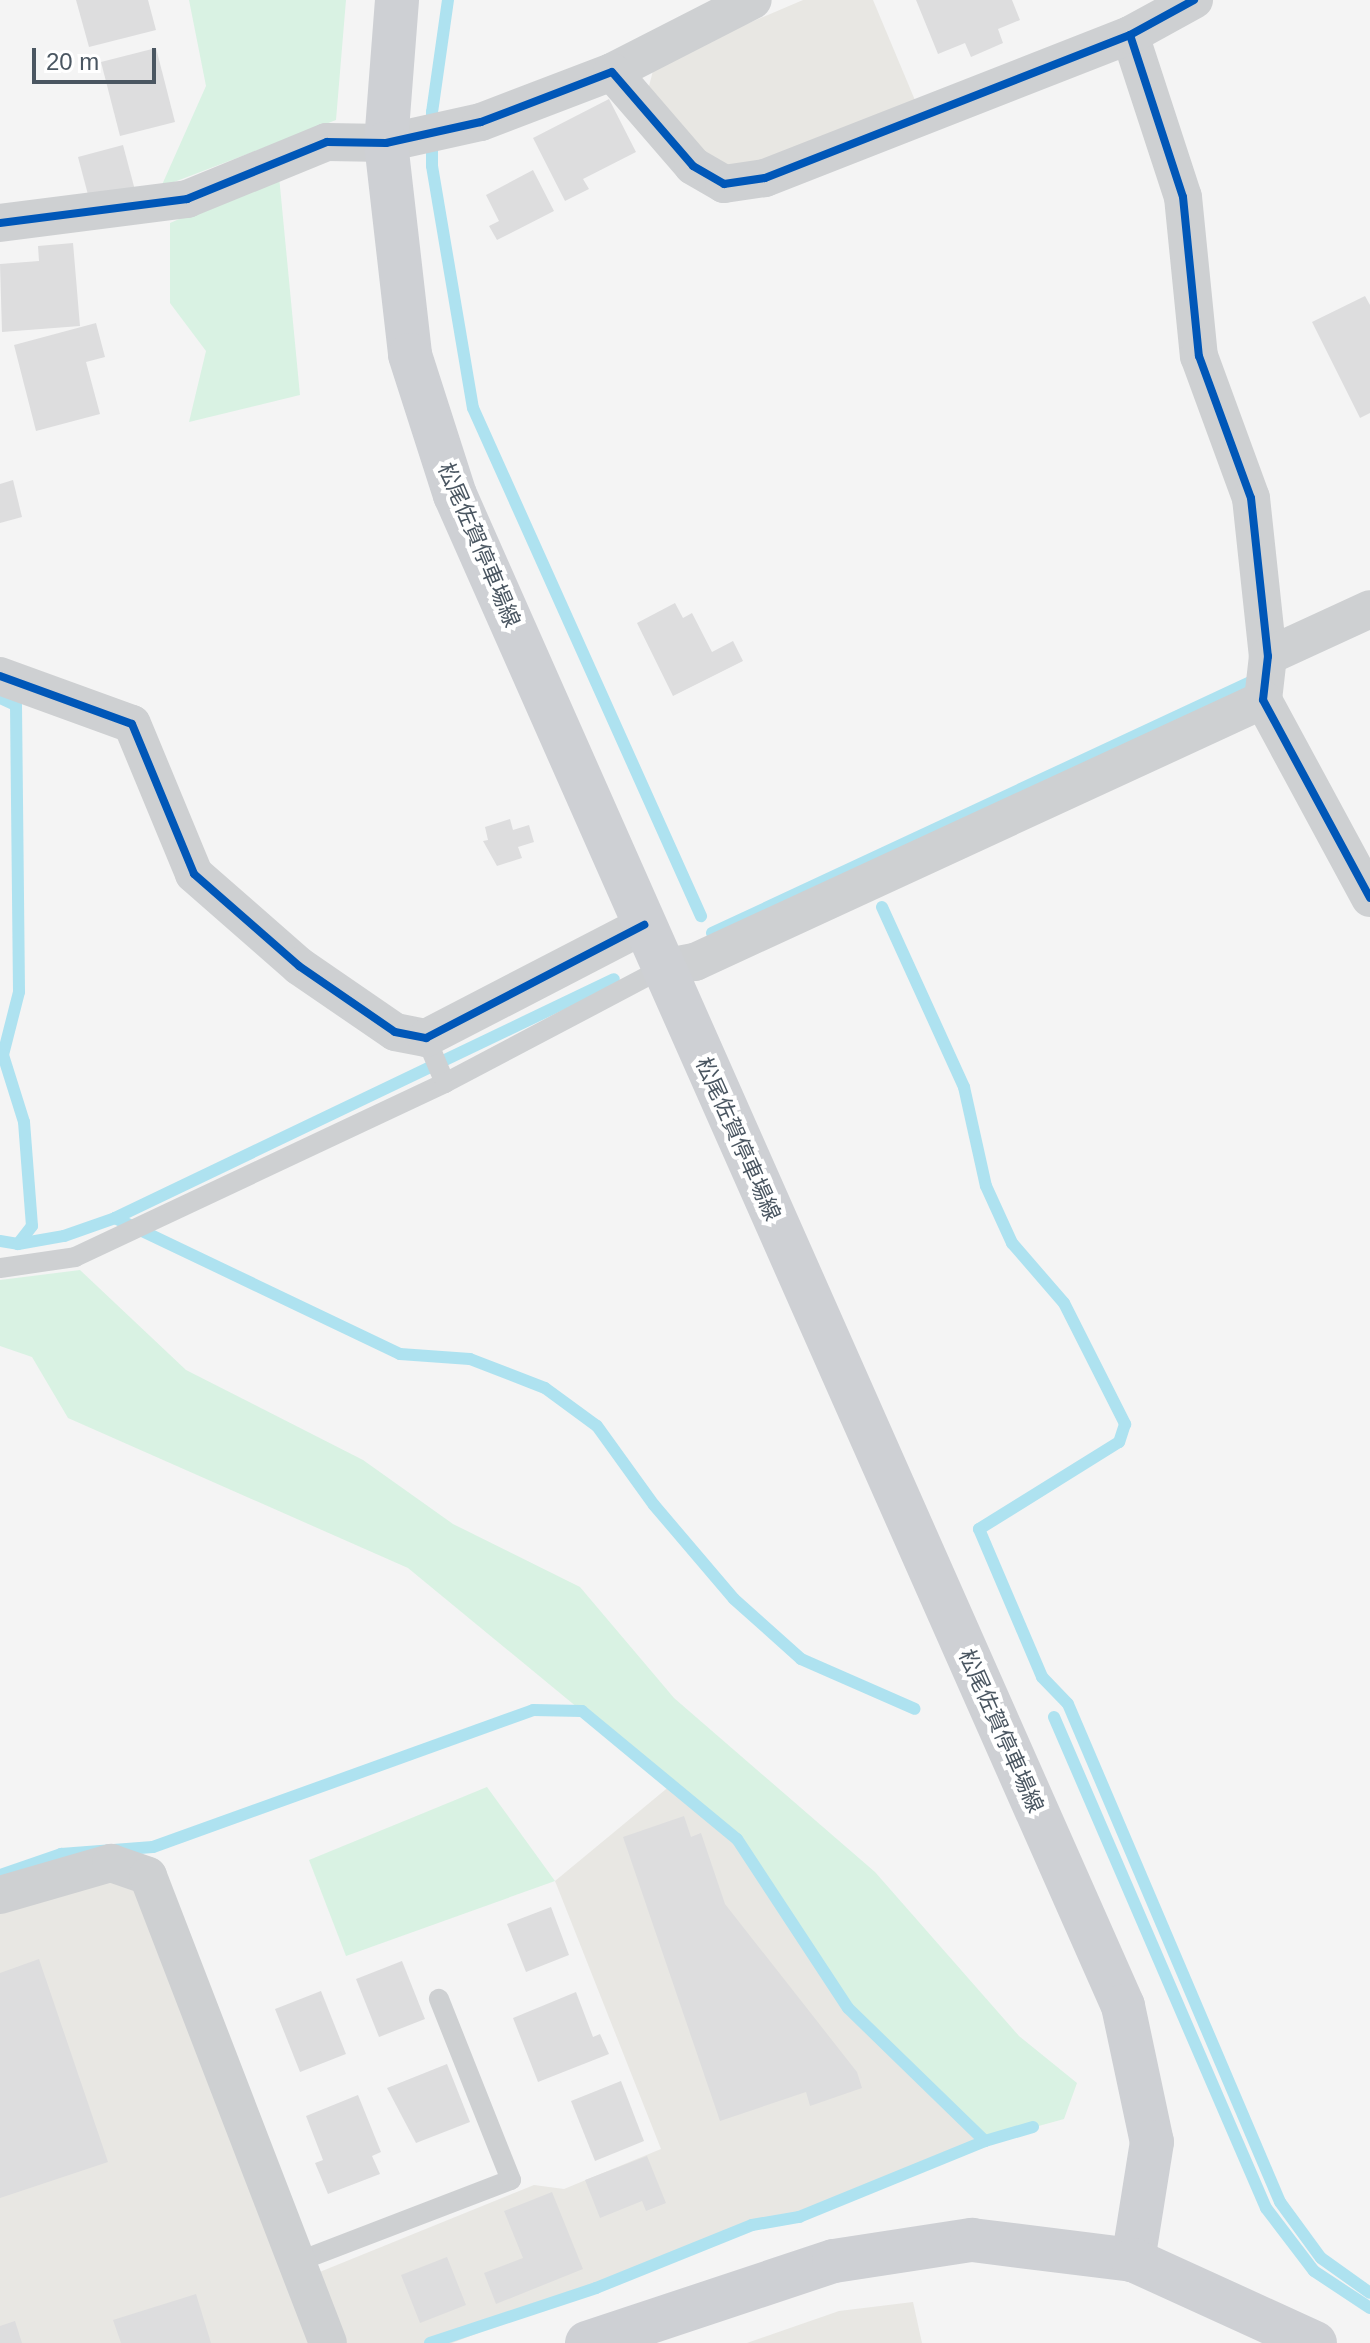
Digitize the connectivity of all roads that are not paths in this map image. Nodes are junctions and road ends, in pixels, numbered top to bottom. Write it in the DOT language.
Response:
graph roads {
  1 [pos="397,0"];
  2 [pos="753,0"];
  3 [pos="1194,0"];
  4 [pos="1130,35"];
  5 [pos="612,72"];
  6 [pos="400,140"];
  7 [pos="0,223"];
  8 [pos="1370,609"];
  9 [pos="1268,656"];
  10 [pos="0,676"];
  11 [pos="1263,700"];
  12 [pos="1370,898"];
  13 [pos="644,925"];
  14 [pos="663,968"];
  15 [pos="426,1038"];
  16 [pos="445,1083"];
  17 [pos="0,1268"];
  18 [pos="0,1895"];
  19 [pos="439,1999"];
  20 [pos="1133,2260"];
  21 [pos="297,2262"];
  22 [pos="328,2343"];
  23 [pos="587,2343"];
  24 [pos="1315,2343"];
  1 -- 6 [label="main road, 松尾佐賀停車場線"];
  2 -- 5 [label="street"];
  3 -- 4 [label="street"];
  4 -- 5 [label="street"];
  4 -- 9 [label="street"];
  5 -- 6 [label="street"];
  6 -- 7 [label="street"];
  6 -- 13 [label="main road, 松尾佐賀停車場線"];
  8 -- 9 [label="street"];
  9 -- 11 [label="street"];
  10 -- 15 [label="street"];
  11 -- 12 [label="street"];
  11 -- 14 [label="street"];
  13 -- 14 [label="main road, 松尾佐賀停車場線"];
  13 -- 15 [label="street"];
  14 -- 16 [label="lane"];
  14 -- 20 [label="main road, 松尾佐賀停車場線"];
  15 -- 16 [label="lane"];
  16 -- 17 [label="lane"];
  18 -- 21 [label="street"];
  19 -- 21 [label="lane"];
  20 -- 23 [label="main road"];
  20 -- 24 [label="main road"];
  21 -- 22 [label="street"];
}
